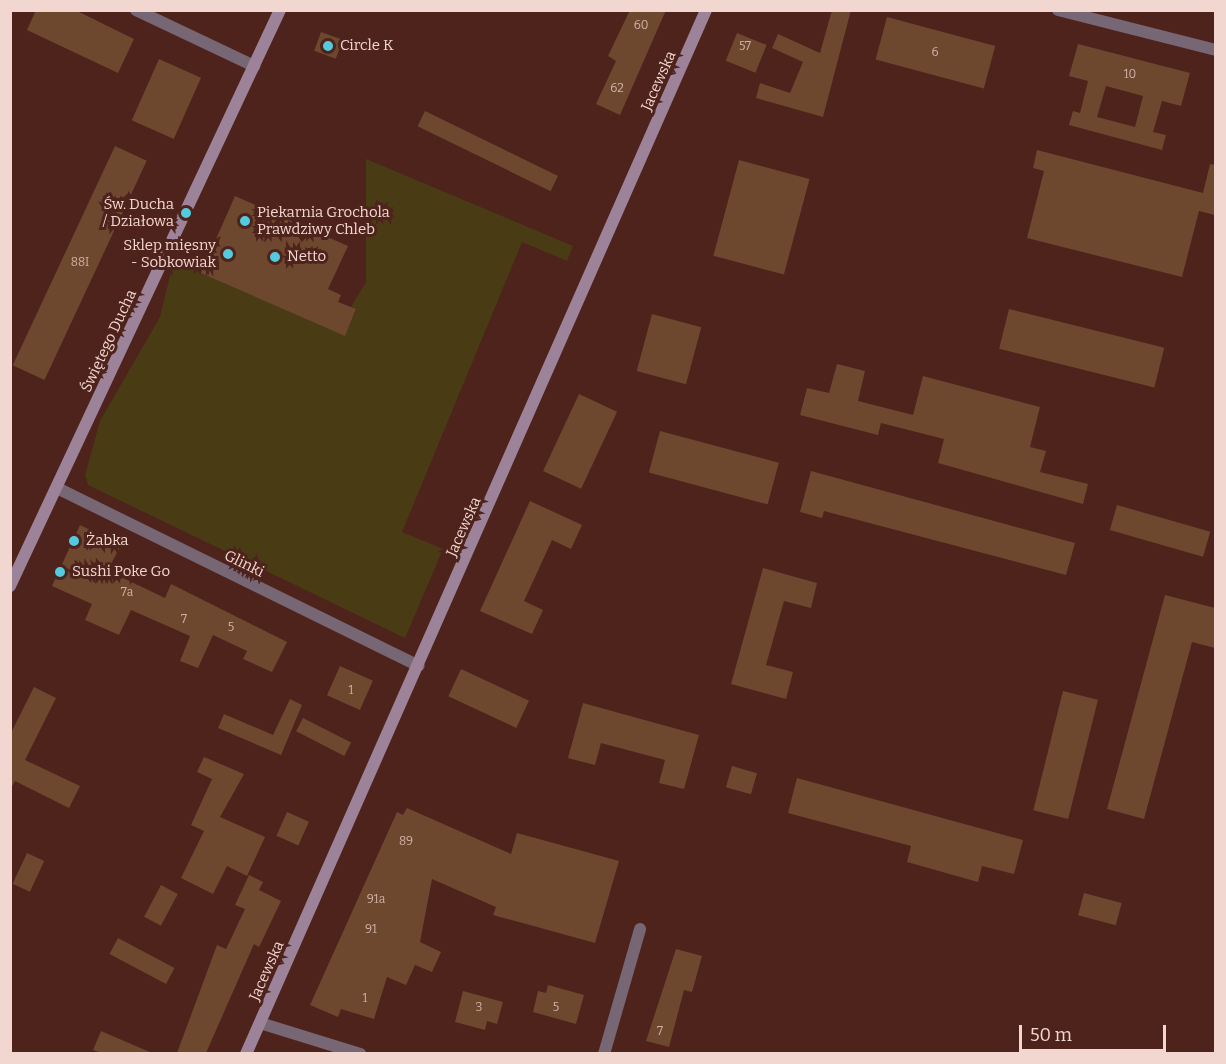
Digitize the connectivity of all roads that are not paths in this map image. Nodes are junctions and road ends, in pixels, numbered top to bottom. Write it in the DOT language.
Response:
graph roads {
  1 [pos="136,10"];
  2 [pos="280,10"];
  3 [pos="706,10"];
  4 [pos="1058,10"];
  5 [pos="1215,50"];
  6 [pos="254,66"];
  7 [pos="57,488"];
  8 [pos="10,586"];
  9 [pos="419,666"];
  10 [pos="640,929"];
  11 [pos="260,1023"];
  12 [pos="246,1053"];
  13 [pos="360,1053"];
  14 [pos="604,1053"];
  1 -- 6 [label="street"];
  2 -- 6 [label="street, Świętego Ducha"];
  3 -- 9 [label="street, Jacewska"];
  4 -- 5 [label="street"];
  6 -- 7 [label="street, Świętego Ducha"];
  7 -- 8 [label="street, Świętego Ducha"];
  7 -- 9 [label="street, Glinki"];
  9 -- 11 [label="street, Jacewska"];
  10 -- 14 [label="street"];
  11 -- 12 [label="street, Jacewska"];
  11 -- 13 [label="street"];
}
